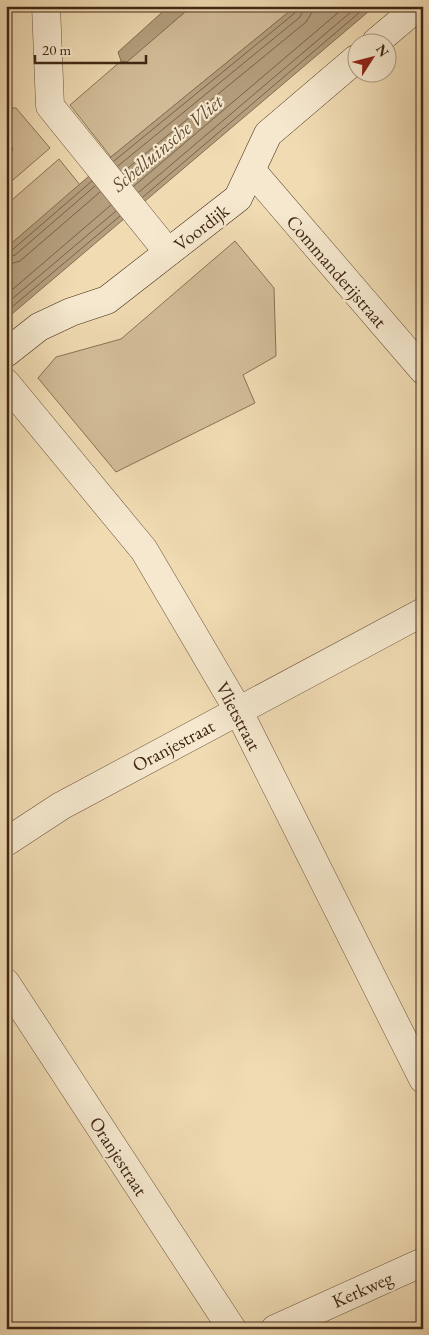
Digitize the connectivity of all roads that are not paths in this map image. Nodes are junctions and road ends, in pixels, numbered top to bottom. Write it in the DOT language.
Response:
graph roads {
  1 [pos="46,6"];
  2 [pos="419,6"];
  3 [pos="388,32"];
  4 [pos="346,68"];
  5 [pos="252,171"];
  6 [pos="168,252"];
  7 [pos="6,353"];
  8 [pos="423,370"];
  9 [pos="6,383"];
  10 [pos="423,612"];
  11 [pos="238,710"];
  12 [pos="6,842"];
  13 [pos="6,982"];
  14 [pos="423,1079"];
  15 [pos="423,1262"];
  16 [pos="232,1329"];
  17 [pos="275,1329"];
  1 -- 6 [label="street"];
  2 -- 3 [label="street"];
  4 -- 5 [label="street, Voordijk"];
  5 -- 6 [label="street, Voordijk"];
  5 -- 8 [label="street, Commanderijstraat"];
  6 -- 7 [label="street, Voordijk"];
  9 -- 11 [label="street, Vlietstraat"];
  10 -- 11 [label="street, Oranjestraat"];
  11 -- 12 [label="street, Oranjestraat"];
  11 -- 14 [label="street, Vlietstraat"];
  13 -- 16 [label="street, Oranjestraat"];
  15 -- 17 [label="street, Kerkweg"];
}
